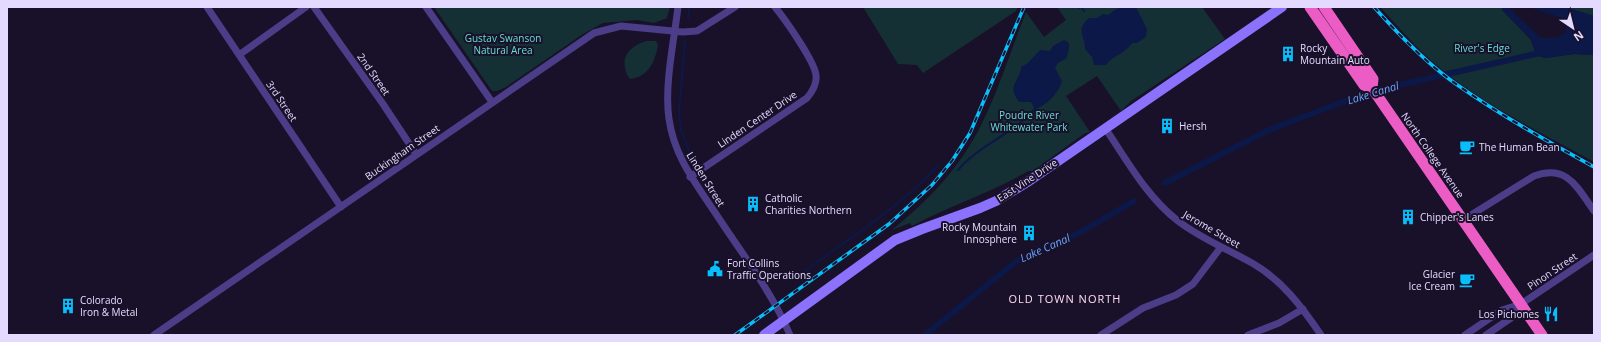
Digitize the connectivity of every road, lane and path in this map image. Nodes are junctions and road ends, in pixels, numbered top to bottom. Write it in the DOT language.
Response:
graph roads {
  1 [pos="207,7"];
  2 [pos="306,7"];
  3 [pos="314,7"];
  4 [pos="426,7"];
  5 [pos="678,7"];
  6 [pos="735,7"];
  7 [pos="775,7"];
  8 [pos="1282,7"];
  9 [pos="1310,7"];
  10 [pos="1324,7"];
  11 [pos="676,31"];
  12 [pos="239,55"];
  13 [pos="1375,92"];
  14 [pos="492,102"];
  15 [pos="1104,128"];
  16 [pos="416,154"];
  17 [pos="690,177"];
  18 [pos="341,206"];
  19 [pos="1594,211"];
  20 [pos="1463,220"];
  21 [pos="1221,246"];
  22 [pos="1594,255"];
  23 [pos="1521,304"];
  24 [pos="1303,309"];
  25 [pos="784,320"];
  26 [pos="154,335"];
  27 [pos="764,335"];
  28 [pos="790,335"];
  29 [pos="1101,335"];
  30 [pos="1248,335"];
  31 [pos="1321,335"];
  32 [pos="1465,335"];
  33 [pos="1486,335"];
  34 [pos="1542,335"];
  1 -- 12 [label="street, 3rd Street"];
  2 -- 12 [label="street"];
  3 -- 16 [label="street, 2nd Street"];
  4 -- 14 [label="street"];
  5 -- 11 [label="street, Linden Street"];
  6 -- 11 [label="street"];
  7 -- 17 [label="street, Linden Center Drive"];
  8 -- 15 [label="main road, East Vine Drive"];
  9 -- 13 [label="highway, North College Avenue"];
  10 -- 13 [label="highway, North College Avenue"];
  11 -- 14 [label="street, Buckingham Street"];
  11 -- 17 [label="street, Linden Street"];
  12 -- 18 [label="street, 3rd Street"];
  13 -- 20 [label="highway, North College Avenue"];
  14 -- 16 [label="street, Buckingham Street"];
  15 -- 21 [label="street, Jerome Street"];
  15 -- 25 [label="main road, East Vine Drive"];
  16 -- 18 [label="street, Buckingham Street"];
  17 -- 25 [label="street, Linden Street"];
  18 -- 26 [label="street, Buckingham Street"];
  19 -- 20 [label="street"];
  20 -- 23 [label="highway, North College Avenue"];
  21 -- 24 [label="street, Jerome Street"];
  21 -- 29 [label="street"];
  22 -- 23 [label="street, Pinon Street"];
  23 -- 32 [label="street"];
  23 -- 33 [label="street"];
  23 -- 34 [label="highway, North College Avenue"];
  24 -- 30 [label="street"];
  24 -- 31 [label="street, Jerome Street"];
  25 -- 27 [label="main road, East Vine Drive"];
  25 -- 28 [label="street, Linden Street"];
}
